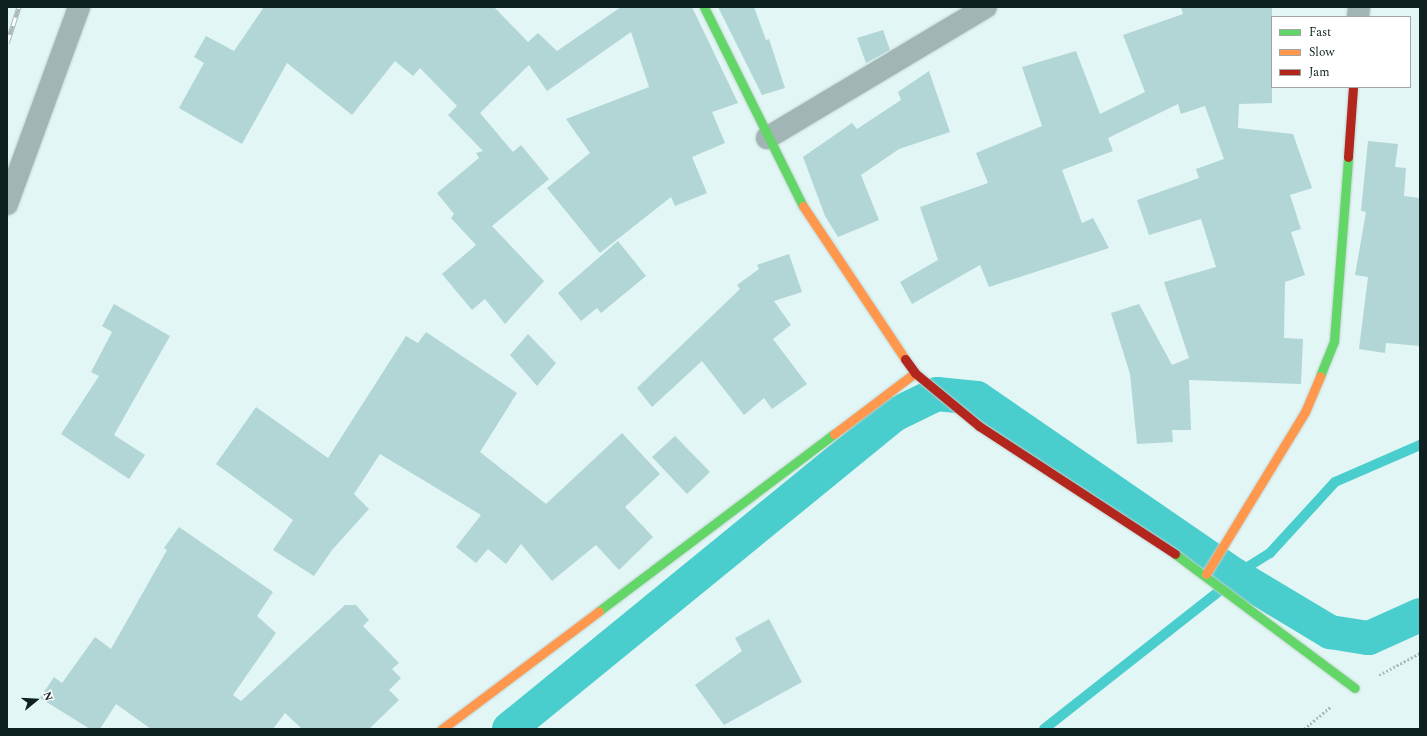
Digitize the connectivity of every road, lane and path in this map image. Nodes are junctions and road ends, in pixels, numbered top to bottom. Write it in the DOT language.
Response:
graph roads {
  1 [pos="79,7"];
  2 [pos="704,7"];
  3 [pos="986,7"];
  4 [pos="1353,88"];
  5 [pos="767,138"];
  6 [pos="7,204"];
  7 [pos="915,373"];
  8 [pos="1206,574"];
  9 [pos="1420,653"];
  10 [pos="1355,688"];
  11 [pos="442,729"];
  12 [pos="1304,729"];
  1 -- 6 [label="street"];
  2 -- 5 [label="street"];
  3 -- 5 [label="street"];
  4 -- 8 [label="street"];
  5 -- 7 [label="street"];
  7 -- 8 [label="street"];
  7 -- 11 [label="street"];
  8 -- 10 [label="street"];
  9 -- 10 [label="path"];
  10 -- 12 [label="path"];
}
